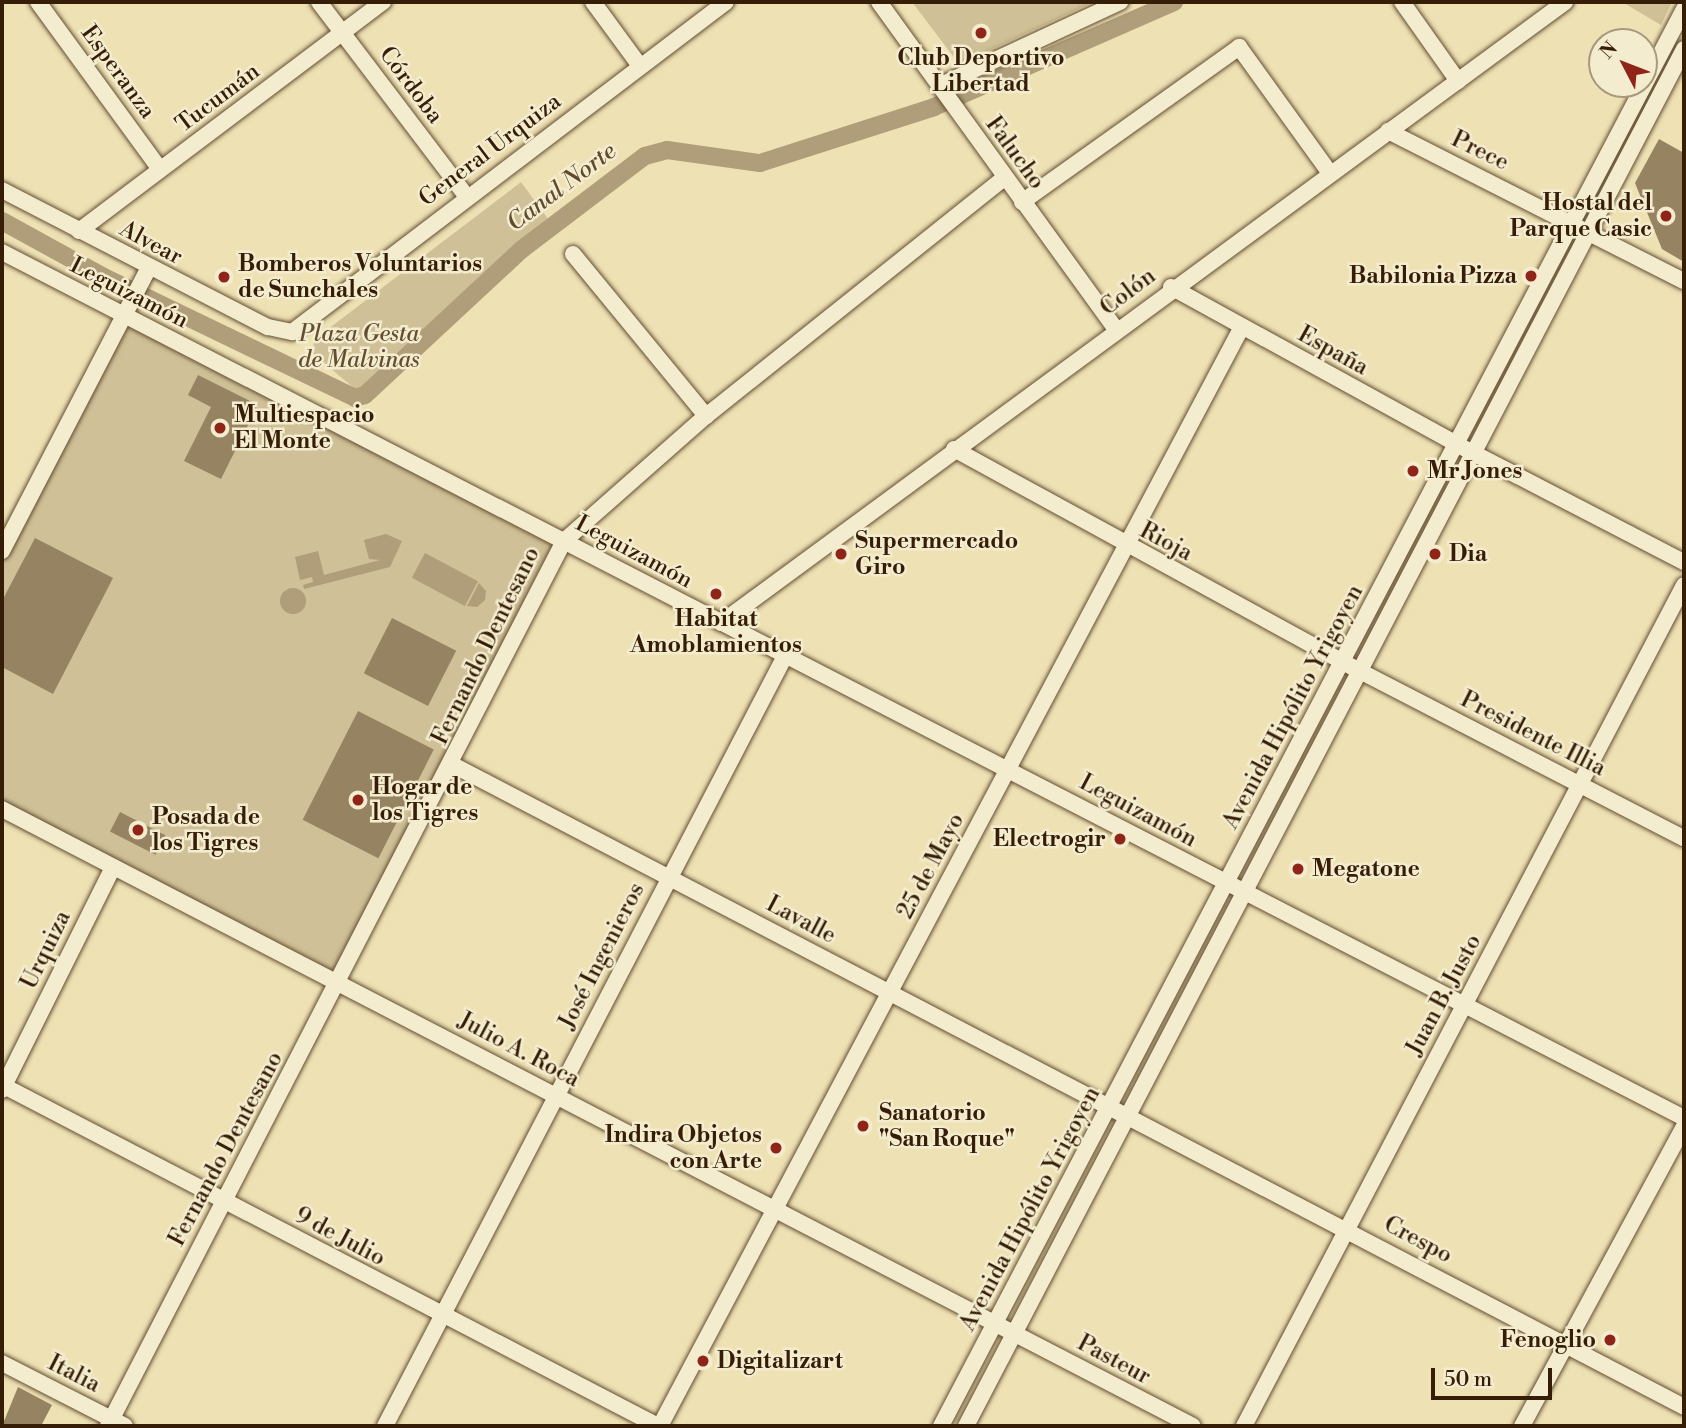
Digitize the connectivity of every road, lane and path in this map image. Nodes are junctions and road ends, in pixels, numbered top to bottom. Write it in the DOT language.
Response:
graph roads {
  1 [pos="38,2"];
  2 [pos="319,2"];
  3 [pos="383,2"];
  4 [pos="593,2"];
  5 [pos="726,2"];
  6 [pos="879,2"];
  7 [pos="1120,2"];
  8 [pos="1402,2"];
  9 [pos="1565,2"];
  10 [pos="1684,9"];
  11 [pos="343,33"];
  12 [pos="1684,49"];
  13 [pos="640,66"];
  14 [pos="1458,81"];
  15 [pos="939,86"];
  16 [pos="1388,131"];
  17 [pos="160,169"];
  18 [pos="1330,173"];
  19 [pos="1004,178"];
  20 [pos="2,190"];
  21 [pos="466,196"];
  22 [pos="1023,202"];
  23 [pos="1572,222"];
  24 [pos="79,231"];
  25 [pos="1589,231"];
  26 [pos="2,252"];
  27 [pos="573,254"];
  28 [pos="149,268"];
  29 [pos="1684,281"];
  30 [pos="1171,287"];
  31 [pos="123,315"];
  32 [pos="1242,327"];
  33 [pos="1116,329"];
  34 [pos="281,333"];
  35 [pos="706,416"];
  36 [pos="1456,444"];
  37 [pos="954,449"];
  38 [pos="1474,453"];
  39 [pos="7,528"];
  40 [pos="564,541"];
  41 [pos="1126,546"];
  42 [pos="2,551"];
  43 [pos="1684,562"];
  44 [pos="1684,585"];
  45 [pos="721,623"];
  46 [pos="785,656"];
  47 [pos="1342,662"];
  48 [pos="1360,671"];
  49 [pos="453,765"];
  50 [pos="1008,768"];
  51 [pos="1581,784"];
  52 [pos="2,809"];
  53 [pos="1684,838"];
  54 [pos="113,867"];
  55 [pos="669,875"];
  56 [pos="1226,883"];
  57 [pos="1245,891"];
  58 [pos="340,981"];
  59 [pos="890,993"];
  60 [pos="1465,1004"];
  61 [pos="3,1087"];
  62 [pos="557,1096"];
  63 [pos="1108,1107"];
  64 [pos="1127,1117"];
  65 [pos="1684,1118"];
  66 [pos="1684,1126"];
  67 [pos="225,1201"];
  68 [pos="775,1209"];
  69 [pos="1349,1228"];
  70 [pos="443,1317"];
  71 [pos="996,1324"];
  72 [pos="1014,1333"];
  73 [pos="1565,1345"];
  74 [pos="2,1363"];
  75 [pos="1684,1407"];
  76 [pos="115,1424"];
  77 [pos="385,1426"];
  78 [pos="659,1426"];
  79 [pos="941,1426"];
  80 [pos="966,1426"];
  81 [pos="1193,1426"];
  82 [pos="1244,1426"];
  83 [pos="1522,1426"];
  1 -- 17 [label="street, Esperanza"];
  2 -- 11 [label="street, Córdoba"];
  3 -- 11 [label="street, Tucumán"];
  4 -- 13 [label="street"];
  5 -- 13 [label="street, General Urquiza"];
  6 -- 15 [label="street, Falucho"];
  7 -- 15 [label="street"];
  8 -- 14 [label="street"];
  9 -- 14 [label="street, Colón"];
  10 -- 23 [label="street, Avenida Hipólito Yrigoyen"];
  11 -- 17 [label="street, Tucumán"];
  11 -- 21 [label="street, Córdoba"];
  12 -- 25 [label="street, Avenida Hipólito Yrigoyen"];
  13 -- 21 [label="street, General Urquiza"];
  14 -- 16 [label="street, Colón"];
  15 -- 19 [label="street, Falucho"];
  16 -- 18 [label="street, Colón"];
  16 -- 23 [label="street, Prece"];
  17 -- 24 [label="street, Tucumán"];
  18 -- 22 [label="street"];
  18 -- 30 [label="street, Colón"];
  19 -- 22 [label="street, Falucho"];
  19 -- 35 [label="street, Fernando Dentesano"];
  20 -- 24 [label="street, Alvear"];
  21 -- 34 [label="street, General Urquiza"];
  22 -- 33 [label="street, Falucho"];
  23 -- 25 [label="street, Prece"];
  23 -- 36 [label="street, Avenida Hipólito Yrigoyen"];
  24 -- 28 [label="street, Alvear"];
  25 -- 29 [label="street, Prece"];
  25 -- 38 [label="street, Avenida Hipólito Yrigoyen"];
  26 -- 31 [label="street, Leguizamón"];
  27 -- 35 [label="street"];
  28 -- 31 [label="street"];
  28 -- 34 [label="street, Alvear"];
  30 -- 32 [label="street, España"];
  30 -- 33 [label="street, Colón"];
  31 -- 39 [label="street"];
  31 -- 40 [label="street, Leguizamón"];
  32 -- 36 [label="street, España"];
  32 -- 41 [label="street, 25 de Mayo"];
  33 -- 37 [label="street, Colón"];
  35 -- 40 [label="street, Fernando Dentesano"];
  36 -- 38 [label="street, España"];
  36 -- 47 [label="street, Avenida Hipólito Yrigoyen"];
  37 -- 41 [label="street, Rioja"];
  37 -- 45 [label="street, Colón"];
  38 -- 43 [label="street, España"];
  38 -- 48 [label="street, Avenida Hipólito Yrigoyen"];
  39 -- 42 [label="street"];
  40 -- 45 [label="street, Leguizamón"];
  40 -- 49 [label="street, Fernando Dentesano"];
  41 -- 47 [label="street, Rioja"];
  41 -- 50 [label="street, 25 de Mayo"];
  44 -- 51 [label="street, Juan B. Justo"];
  45 -- 46 [label="street, Leguizamón"];
  46 -- 50 [label="street, Leguizamón"];
  46 -- 55 [label="street, José Ingenieros"];
  47 -- 48 [label="street, Rioja"];
  47 -- 56 [label="street, Avenida Hipólito Yrigoyen"];
  48 -- 51 [label="street, Presidente Illia"];
  48 -- 57 [label="street, Avenida Hipólito Yrigoyen"];
  49 -- 55 [label="street, Lavalle"];
  49 -- 58 [label="street, Fernando Dentesano"];
  50 -- 56 [label="street, Leguizamón"];
  50 -- 59 [label="street, 25 de Mayo"];
  51 -- 53 [label="street, Presidente Illia"];
  51 -- 60 [label="street, Juan B. Justo"];
  52 -- 54 [label="street, Julio A. Roca"];
  54 -- 58 [label="street, Julio A. Roca"];
  54 -- 61 [label="street, Urquiza"];
  55 -- 59 [label="street, Lavalle"];
  55 -- 62 [label="street, José Ingenieros"];
  56 -- 57 [label="street, Leguizamón"];
  56 -- 63 [label="street, Avenida Hipólito Yrigoyen"];
  57 -- 60 [label="street, Leguizamón"];
  57 -- 64 [label="street, Avenida Hipólito Yrigoyen"];
  58 -- 62 [label="street, Julio A. Roca"];
  58 -- 67 [label="street, Fernando Dentesano"];
  59 -- 63 [label="street, Lavalle"];
  59 -- 68 [label="street, 25 de Mayo"];
  60 -- 65 [label="street, Leguizamón"];
  60 -- 69 [label="street, Juan B. Justo"];
  61 -- 67 [label="street, 9 de Julio"];
  62 -- 68 [label="street, Julio A. Roca"];
  62 -- 70 [label="street, José Ingenieros"];
  63 -- 64 [label="street, Lavalle"];
  63 -- 71 [label="street, Avenida Hipólito Yrigoyen"];
  64 -- 69 [label="street, Crespo"];
  64 -- 72 [label="street, Avenida Hipólito Yrigoyen"];
  66 -- 73 [label="street"];
  67 -- 70 [label="street, 9 de Julio"];
  67 -- 76 [label="street, Fernando Dentesano"];
  68 -- 71 [label="street, Julio A. Roca"];
  68 -- 78 [label="street, 25 de Mayo"];
  69 -- 73 [label="street, Crespo"];
  69 -- 82 [label="street, Juan B. Justo"];
  70 -- 77 [label="street, José Ingenieros"];
  70 -- 78 [label="street, 9 de Julio"];
  71 -- 72 [label="street, Julio A. Roca"];
  71 -- 79 [label="street, Avenida Hipólito Yrigoyen"];
  72 -- 80 [label="street, Avenida Hipólito Yrigoyen"];
  72 -- 81 [label="street, Pasteur"];
  73 -- 75 [label="street, Crespo"];
  73 -- 83 [label="street"];
  74 -- 76 [label="street, Italia"];
}
